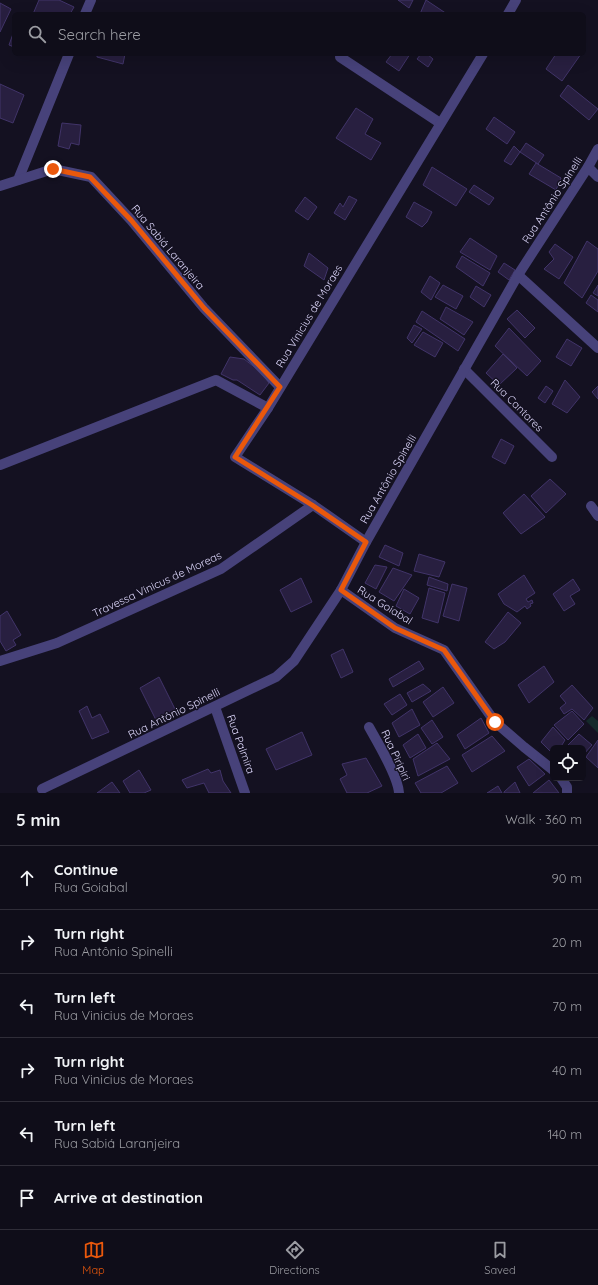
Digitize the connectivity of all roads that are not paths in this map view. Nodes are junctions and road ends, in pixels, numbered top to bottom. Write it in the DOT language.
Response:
graph roads {
  1 [pos="91,0"];
  2 [pos="516,0"];
  3 [pos="86,12"];
  4 [pos="509,12"];
  5 [pos="68,56"];
  6 [pos="482,56"];
  7 [pos="340,57"];
  8 [pos="440,123"];
  9 [pos="598,149"];
  10 [pos="588,167"];
  11 [pos="598,176"];
  12 [pos="18,180"];
  13 [pos="0,186"];
  14 [pos="518,275"];
  15 [pos="598,348"];
  16 [pos="464,368"];
  17 [pos="280,387"];
  18 [pos="268,408"];
  19 [pos="552,457"];
  20 [pos="0,465"];
  21 [pos="312,505"];
  22 [pos="591,506"];
  23 [pos="598,516"];
  24 [pos="366,542"];
  25 [pos="341,590"];
  26 [pos="0,661"];
  27 [pos="214,707"];
  28 [pos="369,727"];
  29 [pos="550,768"];
  30 [pos="563,781"];
  31 [pos="42,789"];
  32 [pos="243,792"];
  33 [pos="399,793"];
  34 [pos="568,793"];
  1 -- 3 [label="street"];
  2 -- 4 [label="street"];
  5 -- 12 [label="street"];
  6 -- 8 [label="street, Rua Vinicius de Moraes"];
  7 -- 8 [label="street"];
  8 -- 17 [label="street, Rua Vinicius de Moraes"];
  9 -- 10 [label="street, Rua Antônio Spinelli"];
  10 -- 11 [label="street"];
  10 -- 14 [label="street, Rua Antônio Spinelli"];
  12 -- 13 [label="street, Rua Sabiá Laranjeira"];
  12 -- 17 [label="street, Rua Sabiá Laranjeira"];
  14 -- 15 [label="street"];
  14 -- 16 [label="street, Rua Antônio Spinelli"];
  16 -- 19 [label="street, Rua Cantares"];
  16 -- 24 [label="street, Rua Antônio Spinelli"];
  17 -- 18 [label="street, Rua Vinicius de Moraes"];
  18 -- 20 [label="street"];
  18 -- 21 [label="street, Rua Vinicius de Moraes"];
  21 -- 24 [label="street, Rua Vinicius de Moraes"];
  21 -- 26 [label="street, Travessa Vinicus de Moreas"];
  22 -- 23 [label="street"];
  24 -- 25 [label="street, Rua Antônio Spinelli"];
  25 -- 27 [label="street, Rua Antônio Spinelli"];
  25 -- 29 [label="street, Rua Goiabal"];
  27 -- 31 [label="street, Rua Antônio Spinelli"];
  27 -- 32 [label="street, Rua Palmira"];
  28 -- 33 [label="street, Rua Piripiri"];
  30 -- 34 [label="street"];
}
